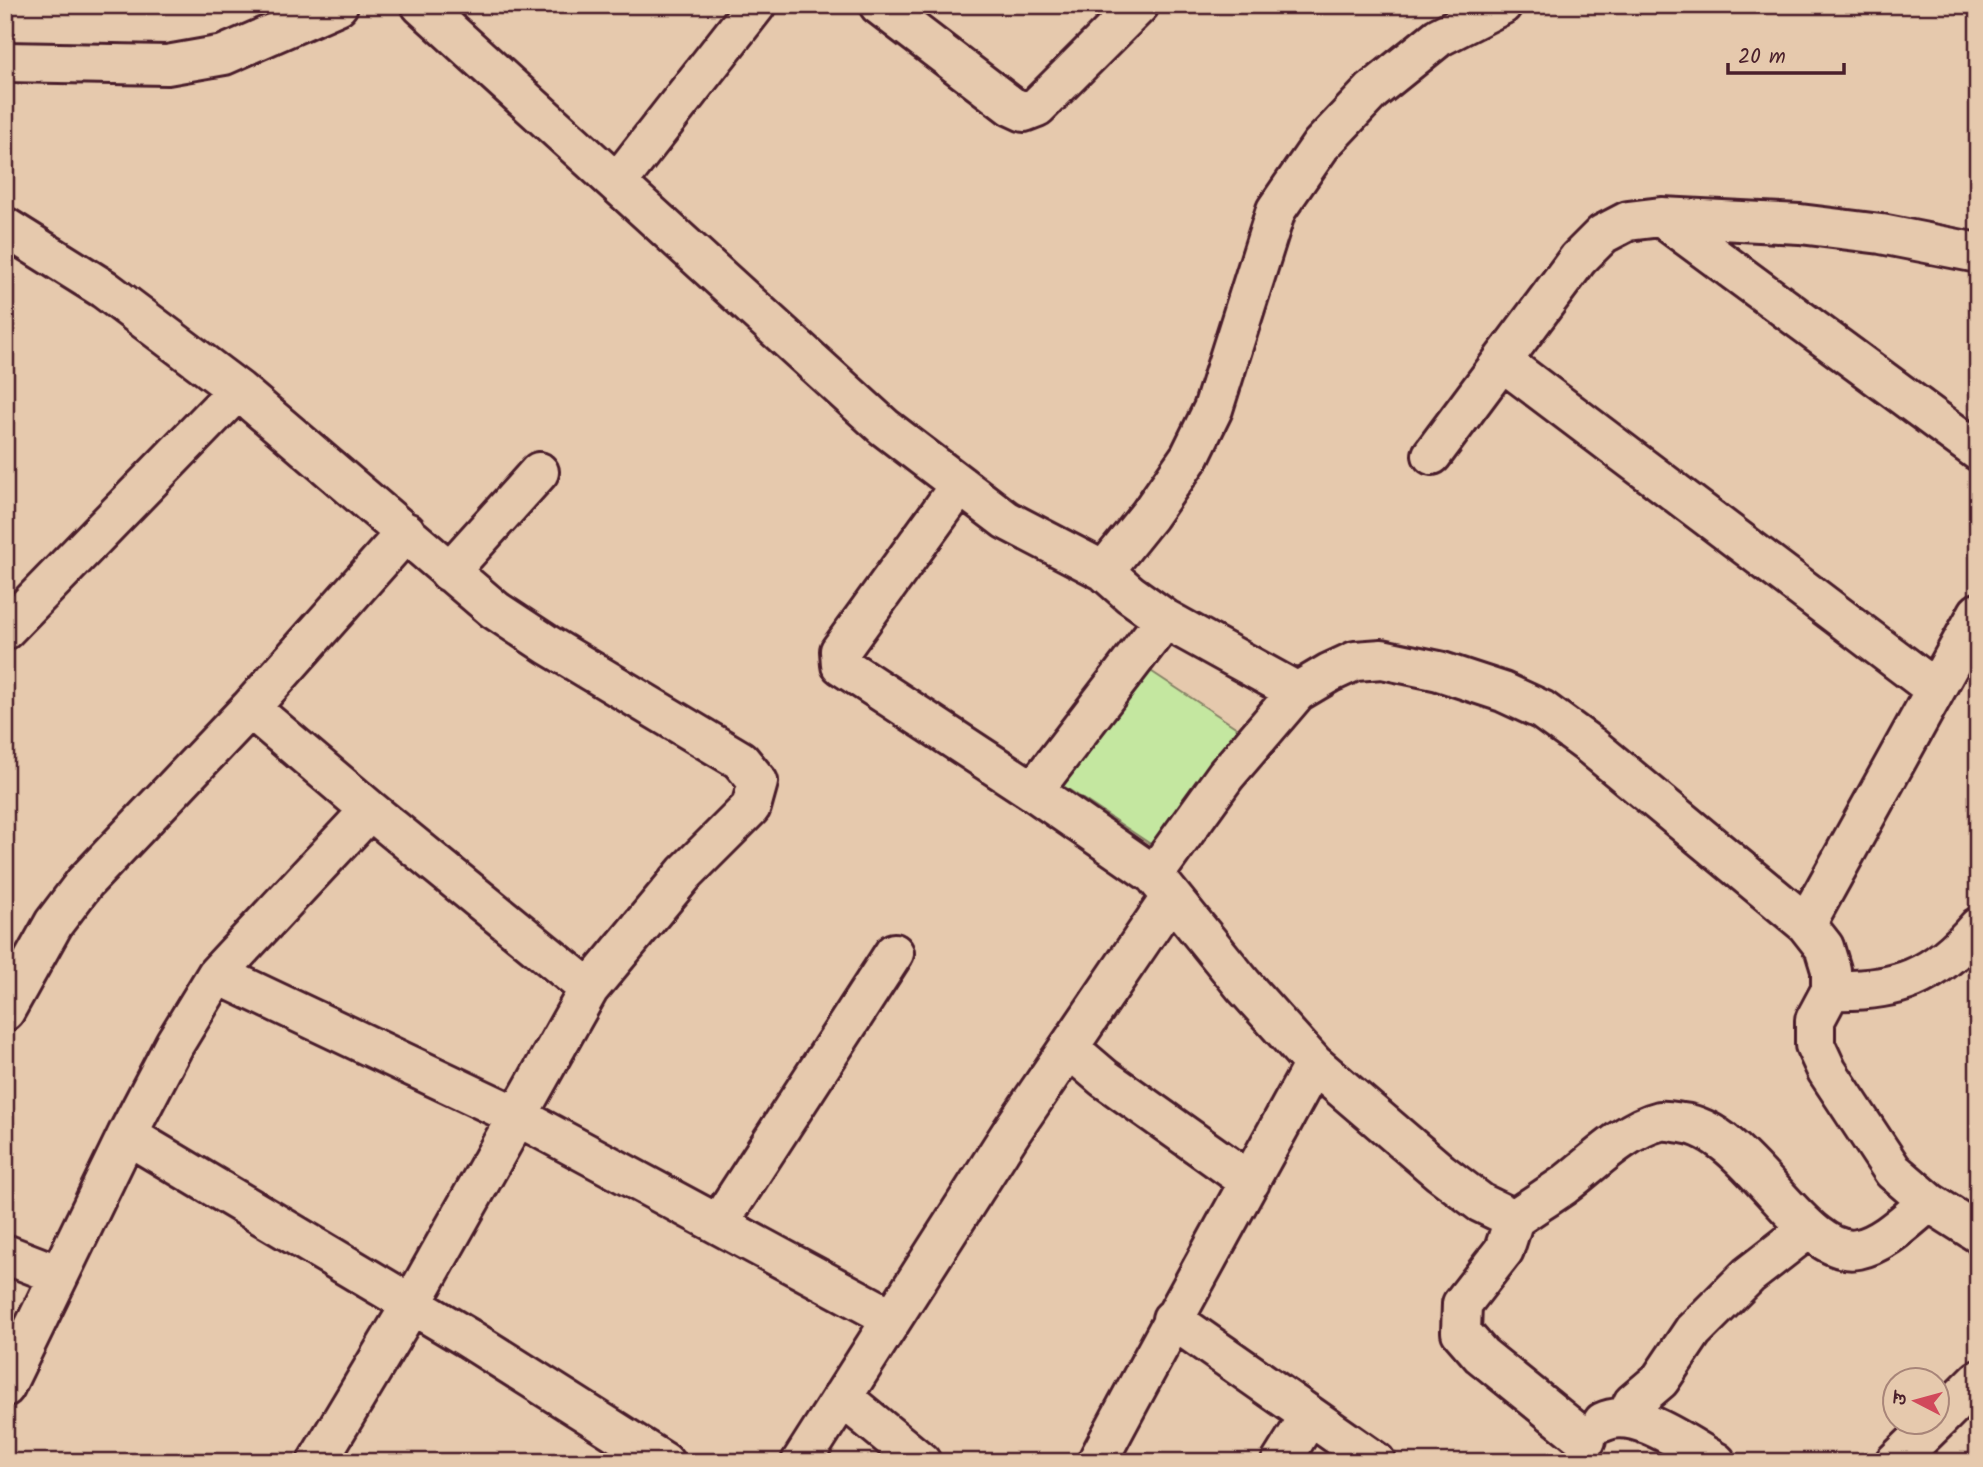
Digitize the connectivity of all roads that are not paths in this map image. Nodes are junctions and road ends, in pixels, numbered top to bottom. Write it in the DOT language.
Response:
graph roads {
  1 [pos="338,5"];
  2 [pos="421,5"];
  3 [pos="756,5"];
  4 [pos="879,5"];
  5 [pos="1139,5"];
  6 [pos="1502,5"];
  7 [pos="5,62"];
  8 [pos="618,183"];
  9 [pos="1661,217"];
  10 [pos="5,227"];
  11 [pos="1978,253"];
  12 [pos="1503,362"];
  13 [pos="237,390"];
  14 [pos="1978,451"];
  15 [pos="1432,455"];
  16 [pos="538,472"];
  17 [pos="960,485"];
  18 [pos="406,532"];
  19 [pos="1104,571"];
  20 [pos="449,572"];
  21 [pos="1978,613"];
  22 [pos="1165,619"];
  23 [pos="5,630"];
  24 [pos="1935,689"];
  25 [pos="1297,692"];
  26 [pos="250,708"];
  27 [pos="1033,791"];
  28 [pos="370,810"];
  29 [pos="1163,886"];
  30 [pos="1806,924"];
  31 [pos="1978,927"];
  32 [pos="894,953"];
  33 [pos="217,974"];
  34 [pos="589,989"];
  35 [pos="1831,990"];
  36 [pos="5,1011"];
  37 [pos="1069,1048"];
  38 [pos="1314,1063"];
  39 [pos="517,1116"];
  40 [pos="127,1135"];
  41 [pos="1250,1182"];
  42 [pos="1929,1202"];
  43 [pos="1514,1219"];
  44 [pos="719,1223"];
  45 [pos="1808,1228"];
  46 [pos="1978,1233"];
  47 [pos="5,1254"];
  48 [pos="59,1275"];
  49 [pos="411,1305"];
  50 [pos="892,1318"];
  51 [pos="1172,1319"];
  52 [pos="1978,1380"];
  53 [pos="5,1387"];
  54 [pos="842,1397"];
  55 [pos="1952,1406"];
  56 [pos="1309,1417"];
  57 [pos="1626,1417"];
  58 [pos="1922,1436"];
  59 [pos="1579,1451"];
  60 [pos="317,1462"];
  61 [pos="664,1462"];
  62 [pos="801,1462"];
  63 [pos="921,1462"];
  64 [pos="1097,1462"];
  65 [pos="1281,1462"];
  66 [pos="1376,1462"];
  67 [pos="1716,1462"];
  68 [pos="1895,1462"];
  1 -- 7 [label="street"];
  2 -- 8 [label="street"];
  3 -- 8 [label="street"];
  4 -- 5 [label="street"];
  6 -- 19 [label="street"];
  8 -- 17 [label="street"];
  9 -- 11 [label="street"];
  9 -- 12 [label="street"];
  9 -- 14 [label="street"];
  10 -- 13 [label="street"];
  12 -- 15 [label="street"];
  12 -- 24 [label="street"];
  13 -- 18 [label="street"];
  13 -- 23 [label="street"];
  16 -- 20 [label="street"];
  17 -- 19 [label="street"];
  17 -- 27 [label="street"];
  18 -- 20 [label="street"];
  18 -- 26 [label="street"];
  19 -- 22 [label="street"];
  20 -- 34 [label="street"];
  21 -- 24 [label="street"];
  22 -- 25 [label="street"];
  22 -- 27 [label="street"];
  24 -- 30 [label="street"];
  25 -- 29 [label="street"];
  25 -- 30 [label="street"];
  26 -- 28 [label="street"];
  26 -- 36 [label="street"];
  27 -- 29 [label="street"];
  28 -- 33 [label="street"];
  28 -- 34 [label="street"];
  29 -- 37 [label="street"];
  29 -- 38 [label="street"];
  30 -- 35 [label="street"];
  31 -- 35 [label="street"];
  32 -- 44 [label="street"];
  33 -- 39 [label="street"];
  33 -- 40 [label="street"];
  34 -- 39 [label="street"];
  35 -- 42 [label="street"];
  37 -- 41 [label="street"];
  37 -- 50 [label="street"];
  38 -- 41 [label="street"];
  38 -- 43 [label="street"];
  39 -- 44 [label="street"];
  39 -- 49 [label="street"];
  40 -- 48 [label="street"];
  40 -- 49 [label="street"];
  41 -- 51 [label="street"];
  42 -- 45 [label="street"];
  42 -- 46 [label="street"];
  43 -- 45 [label="street"];
  43 -- 59 [label="street"];
  44 -- 50 [label="street"];
  45 -- 57 [label="street"];
  47 -- 48 [label="street"];
  48 -- 53 [label="street"];
  49 -- 60 [label="street"];
  49 -- 61 [label="street"];
  50 -- 54 [label="street"];
  51 -- 56 [label="street"];
  51 -- 64 [label="street"];
  52 -- 55 [label="street"];
  54 -- 62 [label="street"];
  54 -- 63 [label="street"];
  56 -- 65 [label="street"];
  56 -- 66 [label="street"];
  57 -- 59 [label="street"];
  57 -- 67 [label="street"];
  58 -- 68 [label="street"];
}
